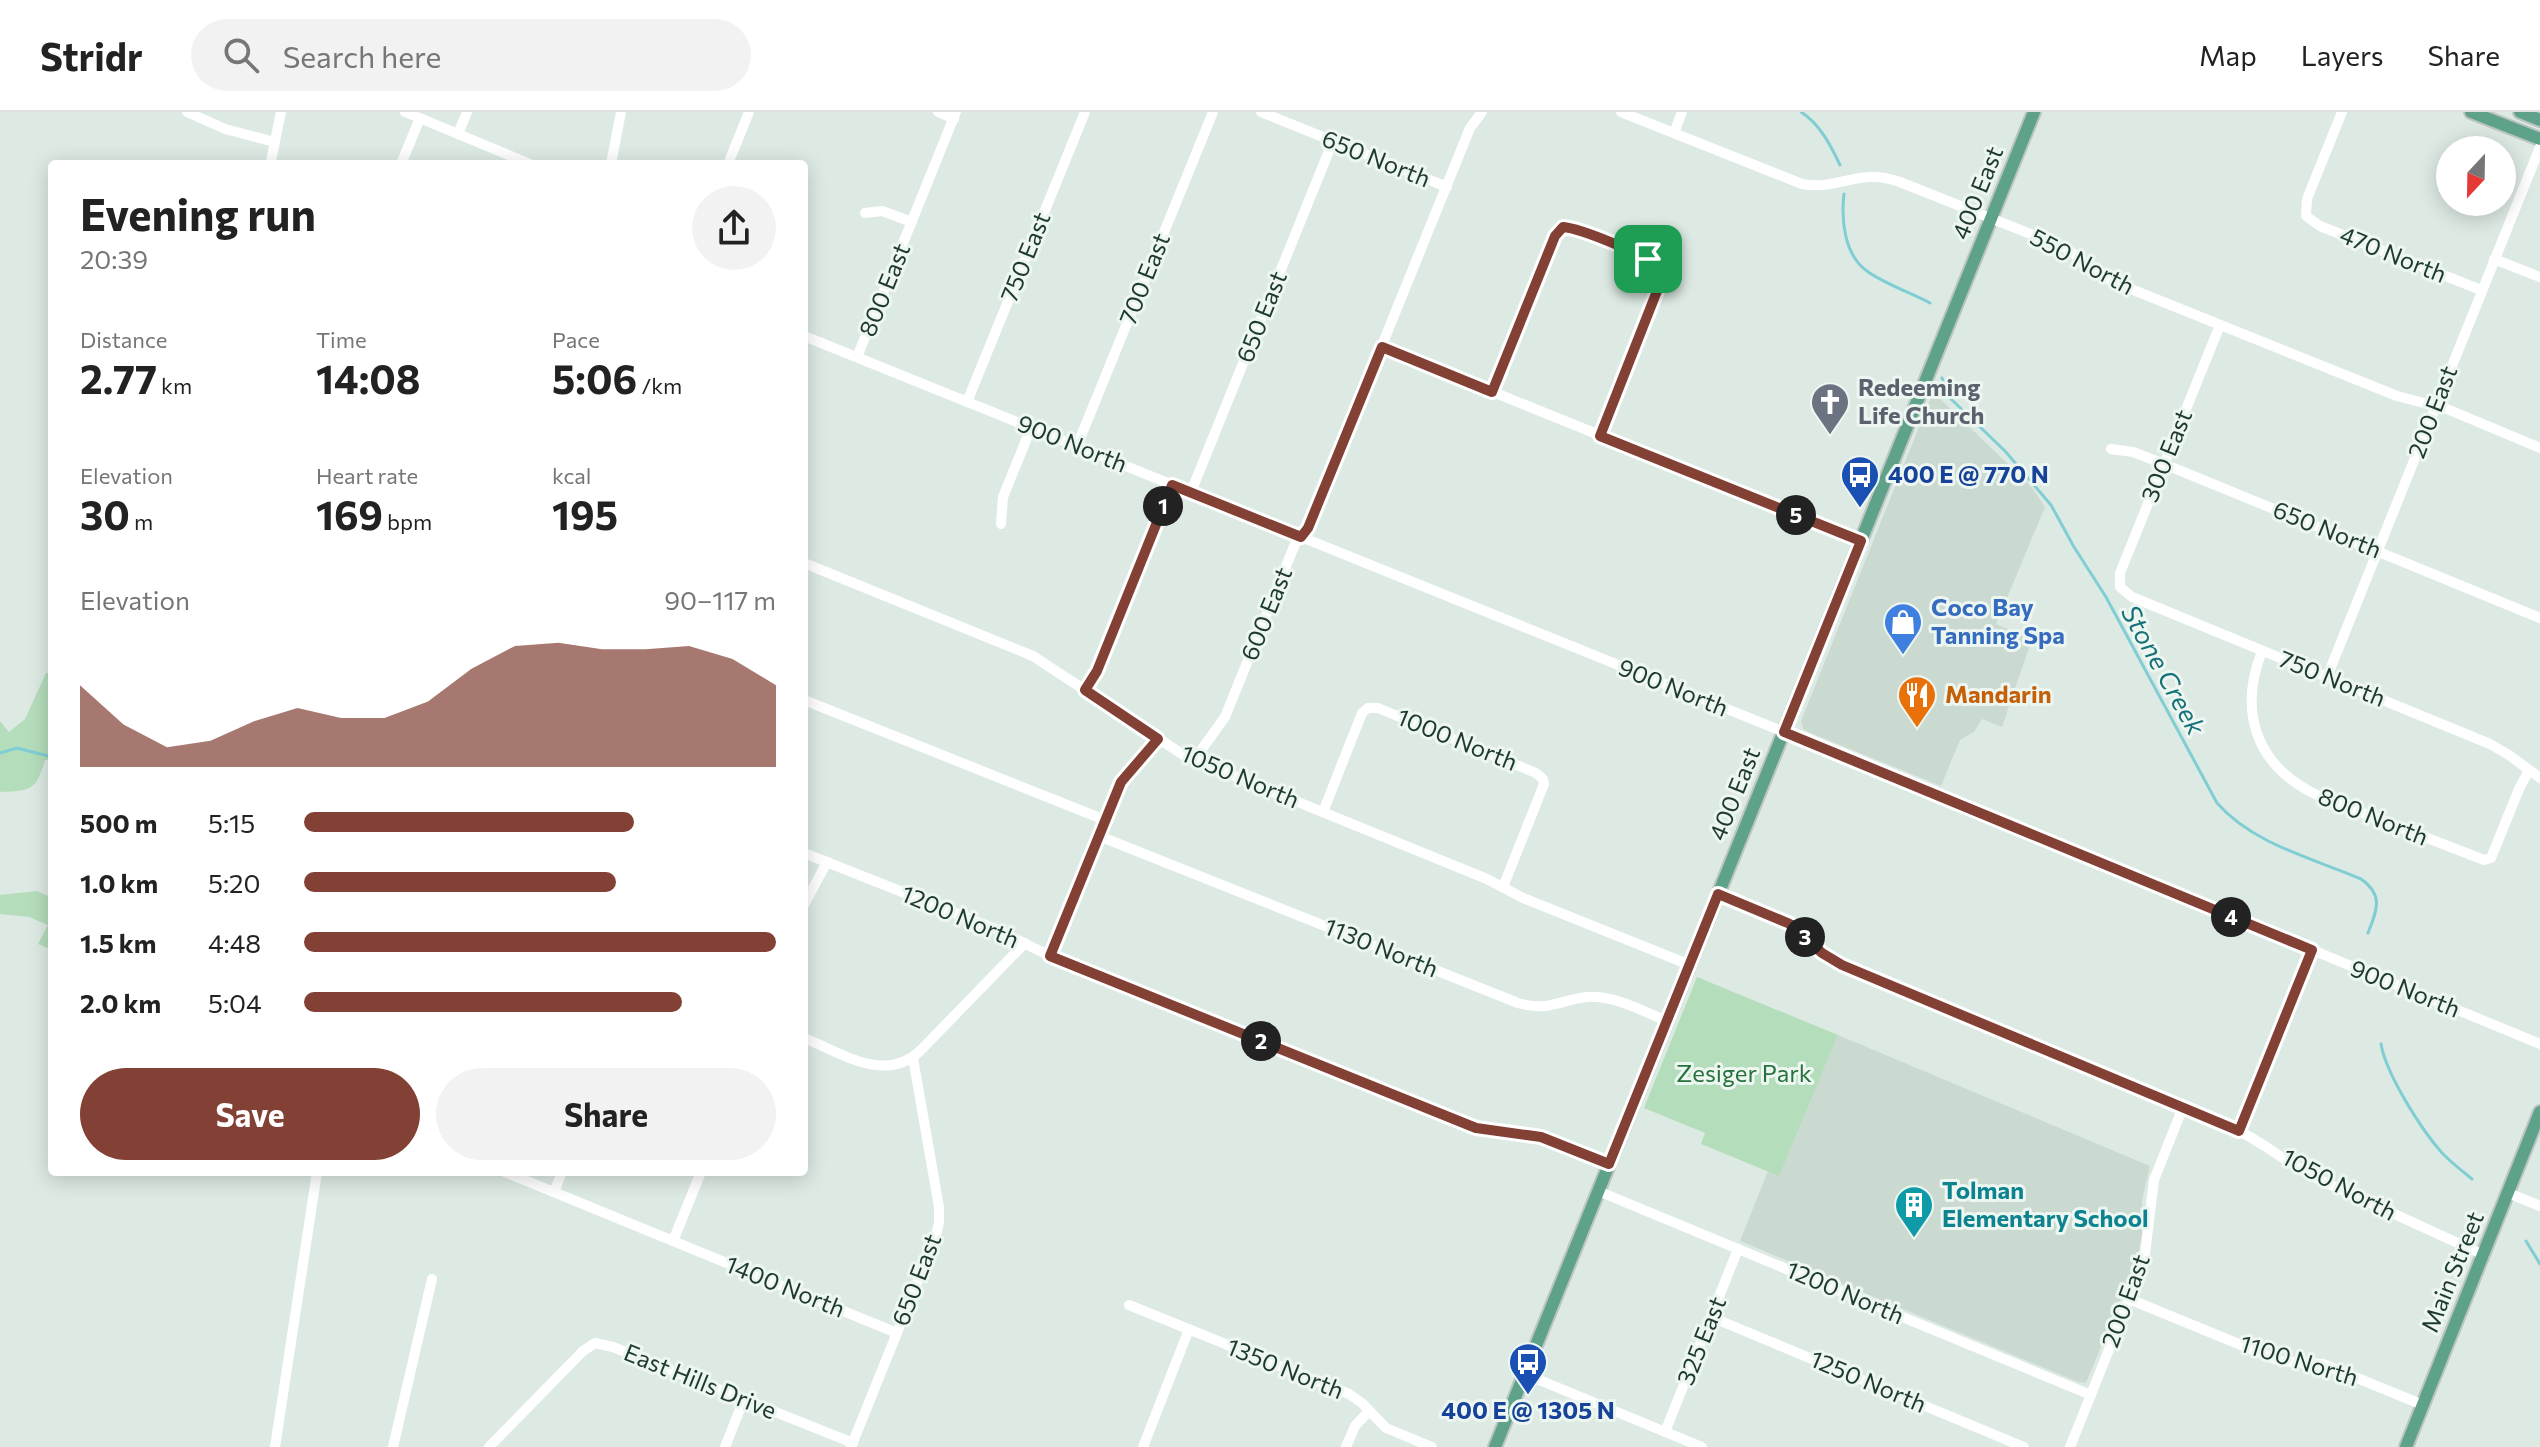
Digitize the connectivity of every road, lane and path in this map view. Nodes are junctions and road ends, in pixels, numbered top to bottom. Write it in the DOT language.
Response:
graph roads {
  1 [pos="187,112"];
  2 [pos="281,112"];
  3 [pos="405,112"];
  4 [pos="467,112"];
  5 [pos="621,112"];
  6 [pos="749,112"];
  7 [pos="938,112"];
  8 [pos="1085,112"];
  9 [pos="1213,112"];
  10 [pos="1261,112"];
  11 [pos="1482,112"];
  12 [pos="1621,112"];
  13 [pos="1682,112"];
  14 [pos="2034,112"];
  15 [pos="2342,112"];
  16 [pos="2471,112"];
  17 [pos="2520,112"];
  18 [pos="955,115"];
  19 [pos="420,118"];
  20 [pos="2540,120"];
  21 [pos="1674,133"];
  22 [pos="458,134"];
  23 [pos="2540,139"];
  24 [pos="1333,141"];
  25 [pos="275,142"];
  26 [pos="2540,147"];
  27 [pos="271,160"];
  28 [pos="403,160"];
  29 [pos="520,160"];
  30 [pos="612,160"];
  31 [pos="730,160"];
  32 [pos="1447,187"];
  33 [pos="865,213"];
  34 [pos="1991,218"];
  35 [pos="912,222"];
  36 [pos="2494,259"];
  37 [pos="2540,277"];
  38 [pos="2481,290"];
  39 [pos="2220,325"];
  40 [pos="808,338"];
  41 [pos="1382,347"];
  42 [pos="857,357"];
  43 [pos="1492,392"];
  44 [pos="967,402"];
  45 [pos="2436,406"];
  46 [pos="1031,428"];
  47 [pos="1600,436"];
  48 [pos="1077,446"];
  49 [pos="2540,448"];
  50 [pos="2111,449"];
  51 [pos="2164,464"];
  52 [pos="1172,485"];
  53 [pos="1191,492"];
  54 [pos="1001,524"];
  55 [pos="1301,537"];
  56 [pos="1861,541"];
  57 [pos="2378,551"];
  58 [pos="808,565"];
  59 [pos="2120,587"];
  60 [pos="2540,618"];
  61 [pos="2262,651"];
  62 [pos="2327,677"];
  63 [pos="1085,690"];
  64 [pos="808,702"];
  65 [pos="1784,732"];
  66 [pos="1158,739"];
  67 [pos="1194,760"];
  68 [pos="2529,770"];
  69 [pos="2540,778"];
  70 [pos="1323,812"];
  71 [pos="1105,820"];
  72 [pos="1099,836"];
  73 [pos="808,855"];
  74 [pos="827,862"];
  75 [pos="1503,887"];
  76 [pos="1718,894"];
  77 [pos="808,898"];
  78 [pos="1025,943"];
  79 [pos="2312,950"];
  80 [pos="1050,956"];
  81 [pos="1690,965"];
  82 [pos="1667,1021"];
  83 [pos="808,1040"];
  84 [pos="2540,1044"];
  85 [pos="913,1058"];
  86 [pos="2183,1107"];
  87 [pos="2540,1112"];
  88 [pos="2239,1131"];
  89 [pos="1609,1164"];
  90 [pos="316,1176"];
  91 [pos="515,1176"];
  92 [pos="560,1176"];
  93 [pos="699,1176"];
  94 [pos="1598,1191"];
  95 [pos="554,1192"];
  96 [pos="2508,1193"];
  97 [pos="2540,1206"];
  98 [pos="673,1241"];
  99 [pos="1738,1249"];
  100 [pos="2484,1255"];
  101 [pos="432,1279"];
  102 [pos="2129,1299"];
  103 [pos="1129,1305"];
  104 [pos="1711,1317"];
  105 [pos="1189,1329"];
  106 [pos="897,1333"];
  107 [pos="1525,1374"];
  108 [pos="2091,1395"];
  109 [pos="744,1399"];
  110 [pos="2423,1405"];
  111 [pos="1369,1411"];
  112 [pos="1665,1432"];
  113 [pos="852,1445"];
  114 [pos="275,1447"];
  115 [pos="393,1447"];
  116 [pos="489,1447"];
  117 [pos="725,1447"];
  118 [pos="1143,1447"];
  119 [pos="1346,1447"];
  120 [pos="1432,1447"];
  121 [pos="1495,1447"];
  122 [pos="1702,1447"];
  123 [pos="2024,1447"];
  124 [pos="2070,1447"];
  125 [pos="2406,1447"];
  1 -- 25 [label="street"];
  2 -- 25 [label="street"];
  3 -- 19 [label="street"];
  4 -- 22 [label="street"];
  5 -- 30 [label="street"];
  6 -- 31 [label="street"];
  7 -- 18 [label="street"];
  8 -- 44 [label="street, 750 East"];
  9 -- 48 [label="street, 700 East"];
  10 -- 24 [label="street, 650 North"];
  11 -- 32 [label="street, 600 East"];
  12 -- 21 [label="street, 550 North"];
  13 -- 21 [label="street"];
  14 -- 34 [label="main road, 400 East"];
  15 -- 38 [label="street, 470 North"];
  16 -- 23 [label="main road"];
  17 -- 20 [label="main road"];
  18 -- 35 [label="street, 800 East"];
  19 -- 22 [label="street"];
  19 -- 28 [label="street"];
  21 -- 34 [label="street, 550 North"];
  22 -- 29 [label="street"];
  24 -- 32 [label="street, 650 North"];
  24 -- 53 [label="street, 650 East"];
  25 -- 27 [label="street"];
  26 -- 36 [label="street, 200 East"];
  32 -- 41 [label="street, 600 East"];
  33 -- 35 [label="street, 800 East"];
  34 -- 39 [label="street, 550 North"];
  34 -- 56 [label="main road, 400 East"];
  35 -- 42 [label="street, 800 East"];
  36 -- 37 [label="street"];
  36 -- 38 [label="street, 200 East"];
  38 -- 45 [label="street, 200 East"];
  39 -- 45 [label="street, 550 North"];
  39 -- 51 [label="street, 300 East"];
  40 -- 42 [label="street, 900 North"];
  41 -- 43 [label="street"];
  41 -- 55 [label="street, 600 East"];
  42 -- 44 [label="street, 900 North"];
  43 -- 47 [label="street"];
  43 -- 47 [label="street"];
  44 -- 46 [label="street, 900 North"];
  45 -- 49 [label="street, 550 North"];
  45 -- 57 [label="street, 200 East"];
  46 -- 48 [label="street, 900 North"];
  46 -- 54 [label="street"];
  47 -- 56 [label="street"];
  48 -- 52 [label="street, 900 North"];
  50 -- 51 [label="street, 650 North"];
  51 -- 57 [label="street, 650 North"];
  51 -- 59 [label="street, 300 East"];
  52 -- 53 [label="street, 900 North"];
  52 -- 63 [label="street"];
  53 -- 55 [label="street, 900 North"];
  55 -- 65 [label="street, 900 North"];
  55 -- 67 [label="street, 600 East"];
  56 -- 65 [label="main road, 400 East"];
  57 -- 60 [label="street, 650 North"];
  57 -- 62 [label="street, 200 East"];
  58 -- 63 [label="street, 1050 North"];
  59 -- 61 [label="street, 750 North"];
  61 -- 62 [label="street, 750 North"];
  61 -- 68 [label="street, 800 North"];
  62 -- 68 [label="street, 750 North"];
  63 -- 66 [label="street, 1050 North"];
  64 -- 71 [label="street"];
  65 -- 76 [label="main road, 400 East"];
  65 -- 79 [label="street, 900 North"];
  66 -- 67 [label="street, 1050 North"];
  66 -- 71 [label="street"];
  67 -- 70 [label="street, 1050 North"];
  68 -- 69 [label="street, 750 North"];
  70 -- 75 [label="street, 1050 North"];
  70 -- 75 [label="street, 1000 North"];
  71 -- 72 [label="street"];
  72 -- 80 [label="street"];
  72 -- 82 [label="street, 1130 North"];
  73 -- 74 [label="street, 1200 North"];
  74 -- 77 [label="street"];
  74 -- 78 [label="street, 1200 North"];
  75 -- 81 [label="street, 1050 North"];
  76 -- 81 [label="main road, 400 East"];
  76 -- 86 [label="street, 1050 North"];
  78 -- 80 [label="street, 1200 North"];
  78 -- 85 [label="street"];
  79 -- 84 [label="street, 900 North"];
  79 -- 88 [label="street"];
  80 -- 89 [label="street, 1200 North"];
  81 -- 82 [label="main road, 400 East"];
  82 -- 89 [label="main road, 400 East"];
  83 -- 85 [label="street"];
  85 -- 106 [label="street, 650 East"];
  86 -- 88 [label="street, 1050 North"];
  86 -- 102 [label="street, 200 East"];
  87 -- 96 [label="main road, Main Street"];
  88 -- 100 [label="street, 1050 North"];
  89 -- 94 [label="main road, 400 East"];
  90 -- 114 [label="street"];
  91 -- 95 [label="street, 1400 North"];
  92 -- 95 [label="street"];
  93 -- 98 [label="street"];
  94 -- 99 [label="street, 1200 North"];
  94 -- 107 [label="main road, 400 East"];
  95 -- 98 [label="street, 1400 North"];
  96 -- 97 [label="street"];
  96 -- 100 [label="main road, Main Street"];
  98 -- 106 [label="street, 1400 North"];
  99 -- 104 [label="street, 325 East"];
  99 -- 108 [label="street, 1200 North"];
  100 -- 110 [label="main road, Main Street"];
  101 -- 115 [label="street"];
  102 -- 108 [label="street, 200 East"];
  102 -- 110 [label="street, 1100 North"];
  103 -- 105 [label="street, 1350 North"];
  104 -- 112 [label="street, 325 East"];
  104 -- 123 [label="street, 1250 North"];
  105 -- 111 [label="street, 1350 North"];
  105 -- 118 [label="street"];
  106 -- 113 [label="street, 650 East"];
  107 -- 112 [label="street"];
  107 -- 121 [label="main road, 400 East"];
  108 -- 124 [label="street, 200 East"];
  109 -- 113 [label="street, East Hills Drive"];
  109 -- 116 [label="street, East Hills Drive"];
  109 -- 117 [label="street"];
  110 -- 125 [label="main road, Main Street"];
  111 -- 119 [label="street"];
  111 -- 120 [label="street, 1350 North"];
  112 -- 122 [label="street"];
}
